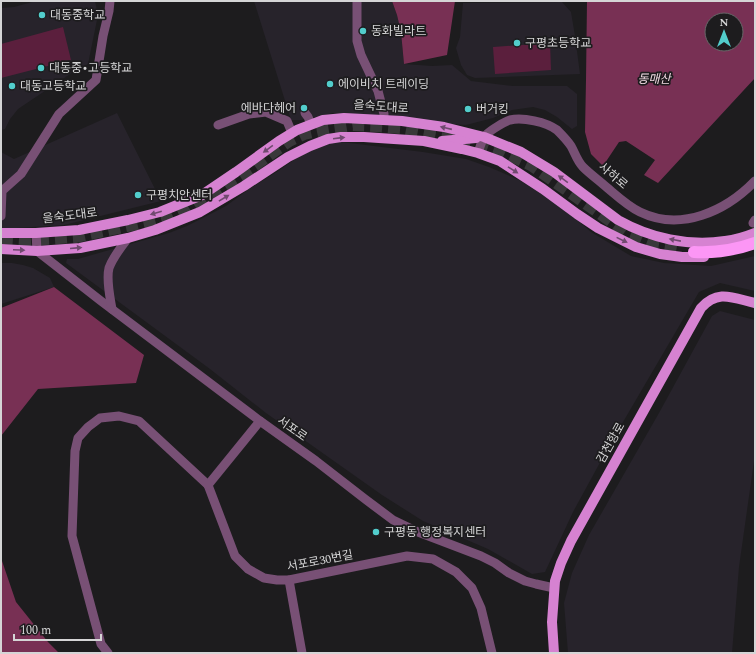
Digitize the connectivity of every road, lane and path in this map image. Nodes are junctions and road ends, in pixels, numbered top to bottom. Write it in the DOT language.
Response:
graph roads {
  1 [pos="110,1"];
  2 [pos="357,1"];
  3 [pos="305,113"];
  4 [pos="384,120"];
  5 [pos="311,124"];
  6 [pos="218,125"];
  7 [pos="292,133"];
  8 [pos="484,137"];
  9 [pos="424,141"];
  10 [pos="478,153"];
  11 [pos="755,181"];
  12 [pos="1,216"];
  13 [pos="755,220"];
  14 [pos="755,223"];
  15 [pos="1,233"];
  16 [pos="36,233"];
  17 [pos="755,234"];
  18 [pos="128,238"];
  19 [pos="755,238"];
  20 [pos="755,243"];
  21 [pos="755,248"];
  22 [pos="1,250"];
  23 [pos="37,251"];
  24 [pos="755,303"];
  25 [pos="112,309"];
  26 [pos="260,421"];
  27 [pos="208,485"];
  28 [pos="289,580"];
  29 [pos="554,588"];
  30 [pos="108,653"];
  31 [pos="302,653"];
  32 [pos="492,653"];
  33 [pos="554,653"];
  1 -- 12 [label="street"];
  2 -- 4 [label="street"];
  3 -- 5 [label="street"];
  4 -- 5 [label="main road, 을숙도대로"];
  8 -- 4 [label="main road, 을숙도대로, one-way"];
  5 -- 7 [label="main road, 을숙도대로"];
  6 -- 7 [label="street"];
  7 -- 16 [label="main road, 을숙도대로, one-way"];
  8 -- 9 [label="main road"];
  8 -- 10 [label="street"];
  8 -- 11 [label="street, 사하로"];
  17 -- 8 [label="main road, 을숙도대로, one-way"];
  9 -- 10 [label="main road"];
  18 -- 9 [label="main road, one-way"];
  10 -- 21 [label="main road, one-way"];
  13 -- 14 [label="street"];
  15 -- 16 [label="main road, 을숙도대로"];
  16 -- 23 [label="street"];
  23 -- 18 [label="main road, one-way"];
  18 -- 25 [label="street"];
  19 -- 20 [label="highway"];
  22 -- 23 [label="main road, one-way"];
  23 -- 25 [label="street, 서포로"];
  24 -- 29 [label="main road, 감천항로"];
  25 -- 26 [label="street, 서포로"];
  26 -- 27 [label="street"];
  26 -- 29 [label="street, 서포로"];
  27 -- 28 [label="street, 서포로30번길"];
  27 -- 30 [label="street"];
  28 -- 31 [label="street"];
  28 -- 32 [label="street, 서포로30번길"];
  29 -- 33 [label="main road, 감천항로"];
}
